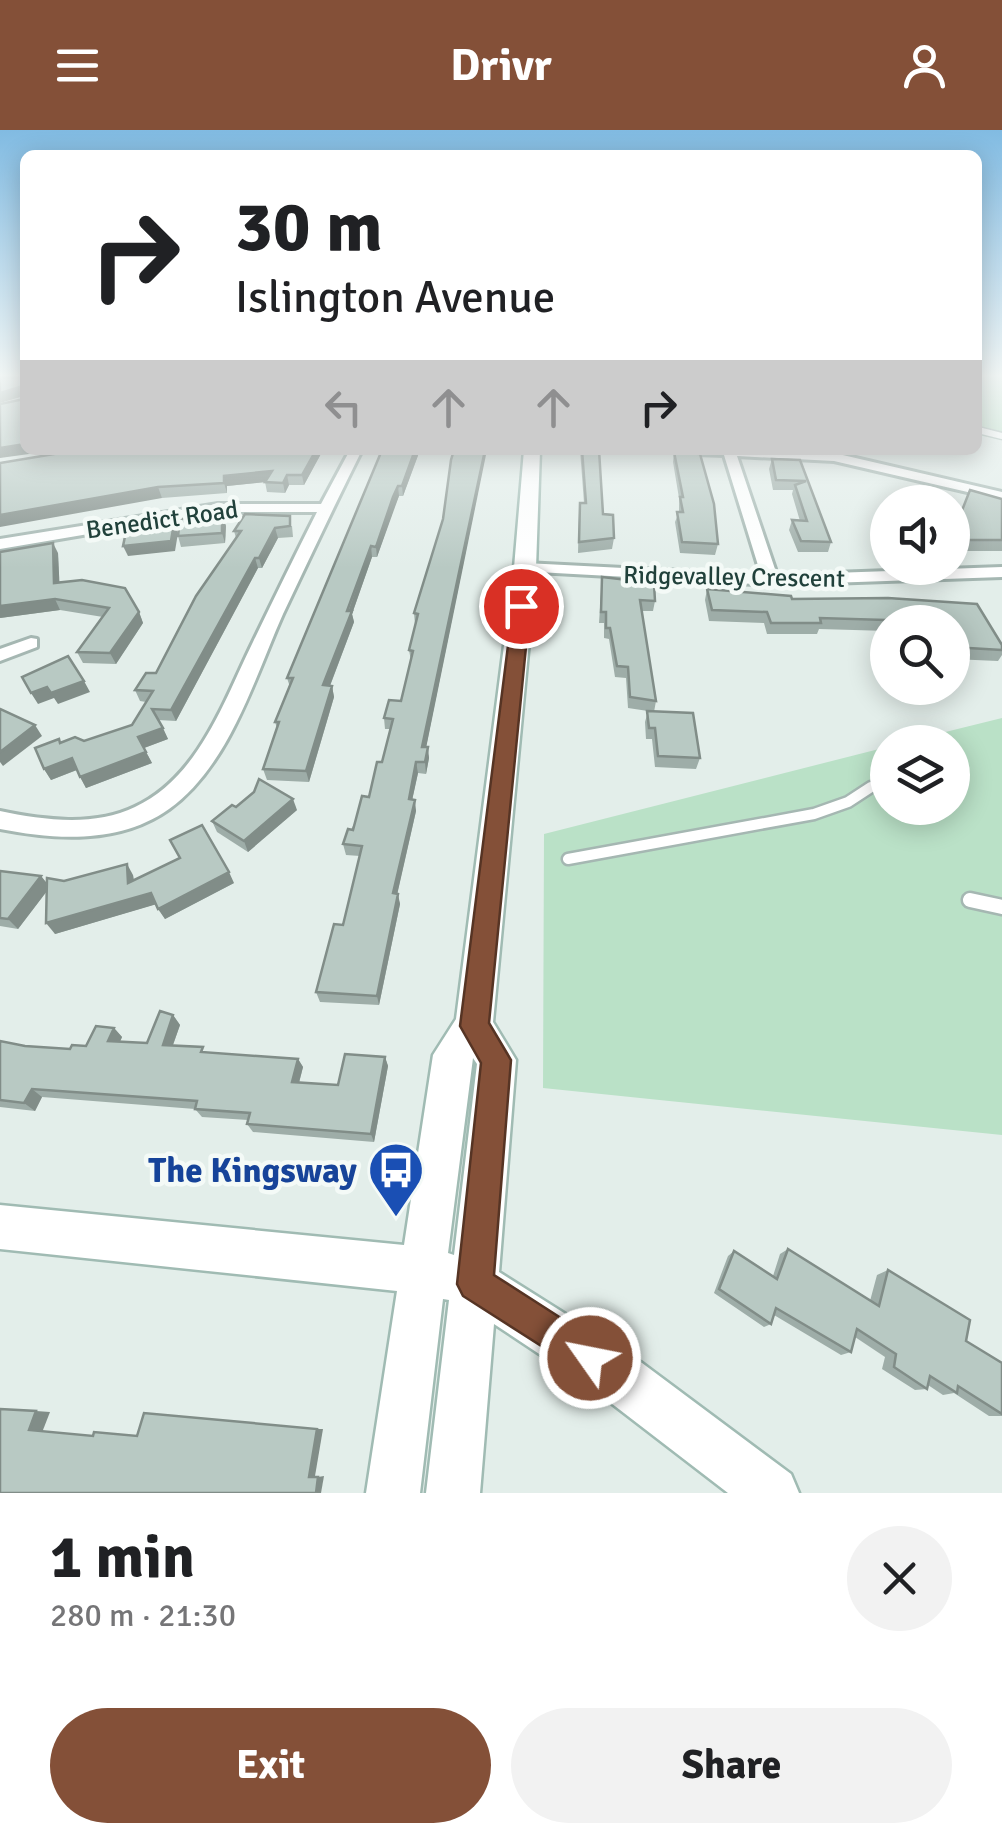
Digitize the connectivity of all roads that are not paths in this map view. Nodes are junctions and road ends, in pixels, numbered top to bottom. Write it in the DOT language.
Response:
graph roads {
  1 [pos="353,455"];
  2 [pos="532,455"];
  3 [pos="730,455"];
  4 [pos="765,455"];
  5 [pos="1002,496"];
  6 [pos="326,508"];
  7 [pos="0,544"];
  8 [pos="526,568"];
  9 [pos="1002,572"];
  10 [pos="771,580"];
  11 [pos="31,643"];
  12 [pos="0,655"];
  13 [pos="870,787"];
  14 [pos="0,820"];
  15 [pos="568,859"];
  16 [pos="970,900"];
  17 [pos="1002,907"];
  18 [pos="474,1026"];
  19 [pos="0,1227"];
  20 [pos="423,1270"];
  21 [pos="475,1284"];
  22 [pos="393,1493"];
  23 [pos="453,1493"];
  24 [pos="772,1493"];
  1 -- 6 [label="street"];
  2 -- 8 [label="main road"];
  3 -- 10 [label="street"];
  4 -- 5 [label="street"];
  6 -- 7 [label="street, Benedict Road"];
  6 -- 14 [label="street"];
  8 -- 10 [label="street, Ridgevalley Crescent"];
  8 -- 18 [label="main road"];
  9 -- 10 [label="street, Ridgevalley Crescent"];
  11 -- 12 [label="street"];
  13 -- 15 [label="lane"];
  16 -- 17 [label="lane"];
  18 -- 20 [label="main road"];
  18 -- 21 [label="main road"];
  19 -- 20 [label="main road"];
  20 -- 21 [label="main road"];
  20 -- 22 [label="main road"];
  21 -- 23 [label="main road"];
  21 -- 24 [label="main road"];
}
